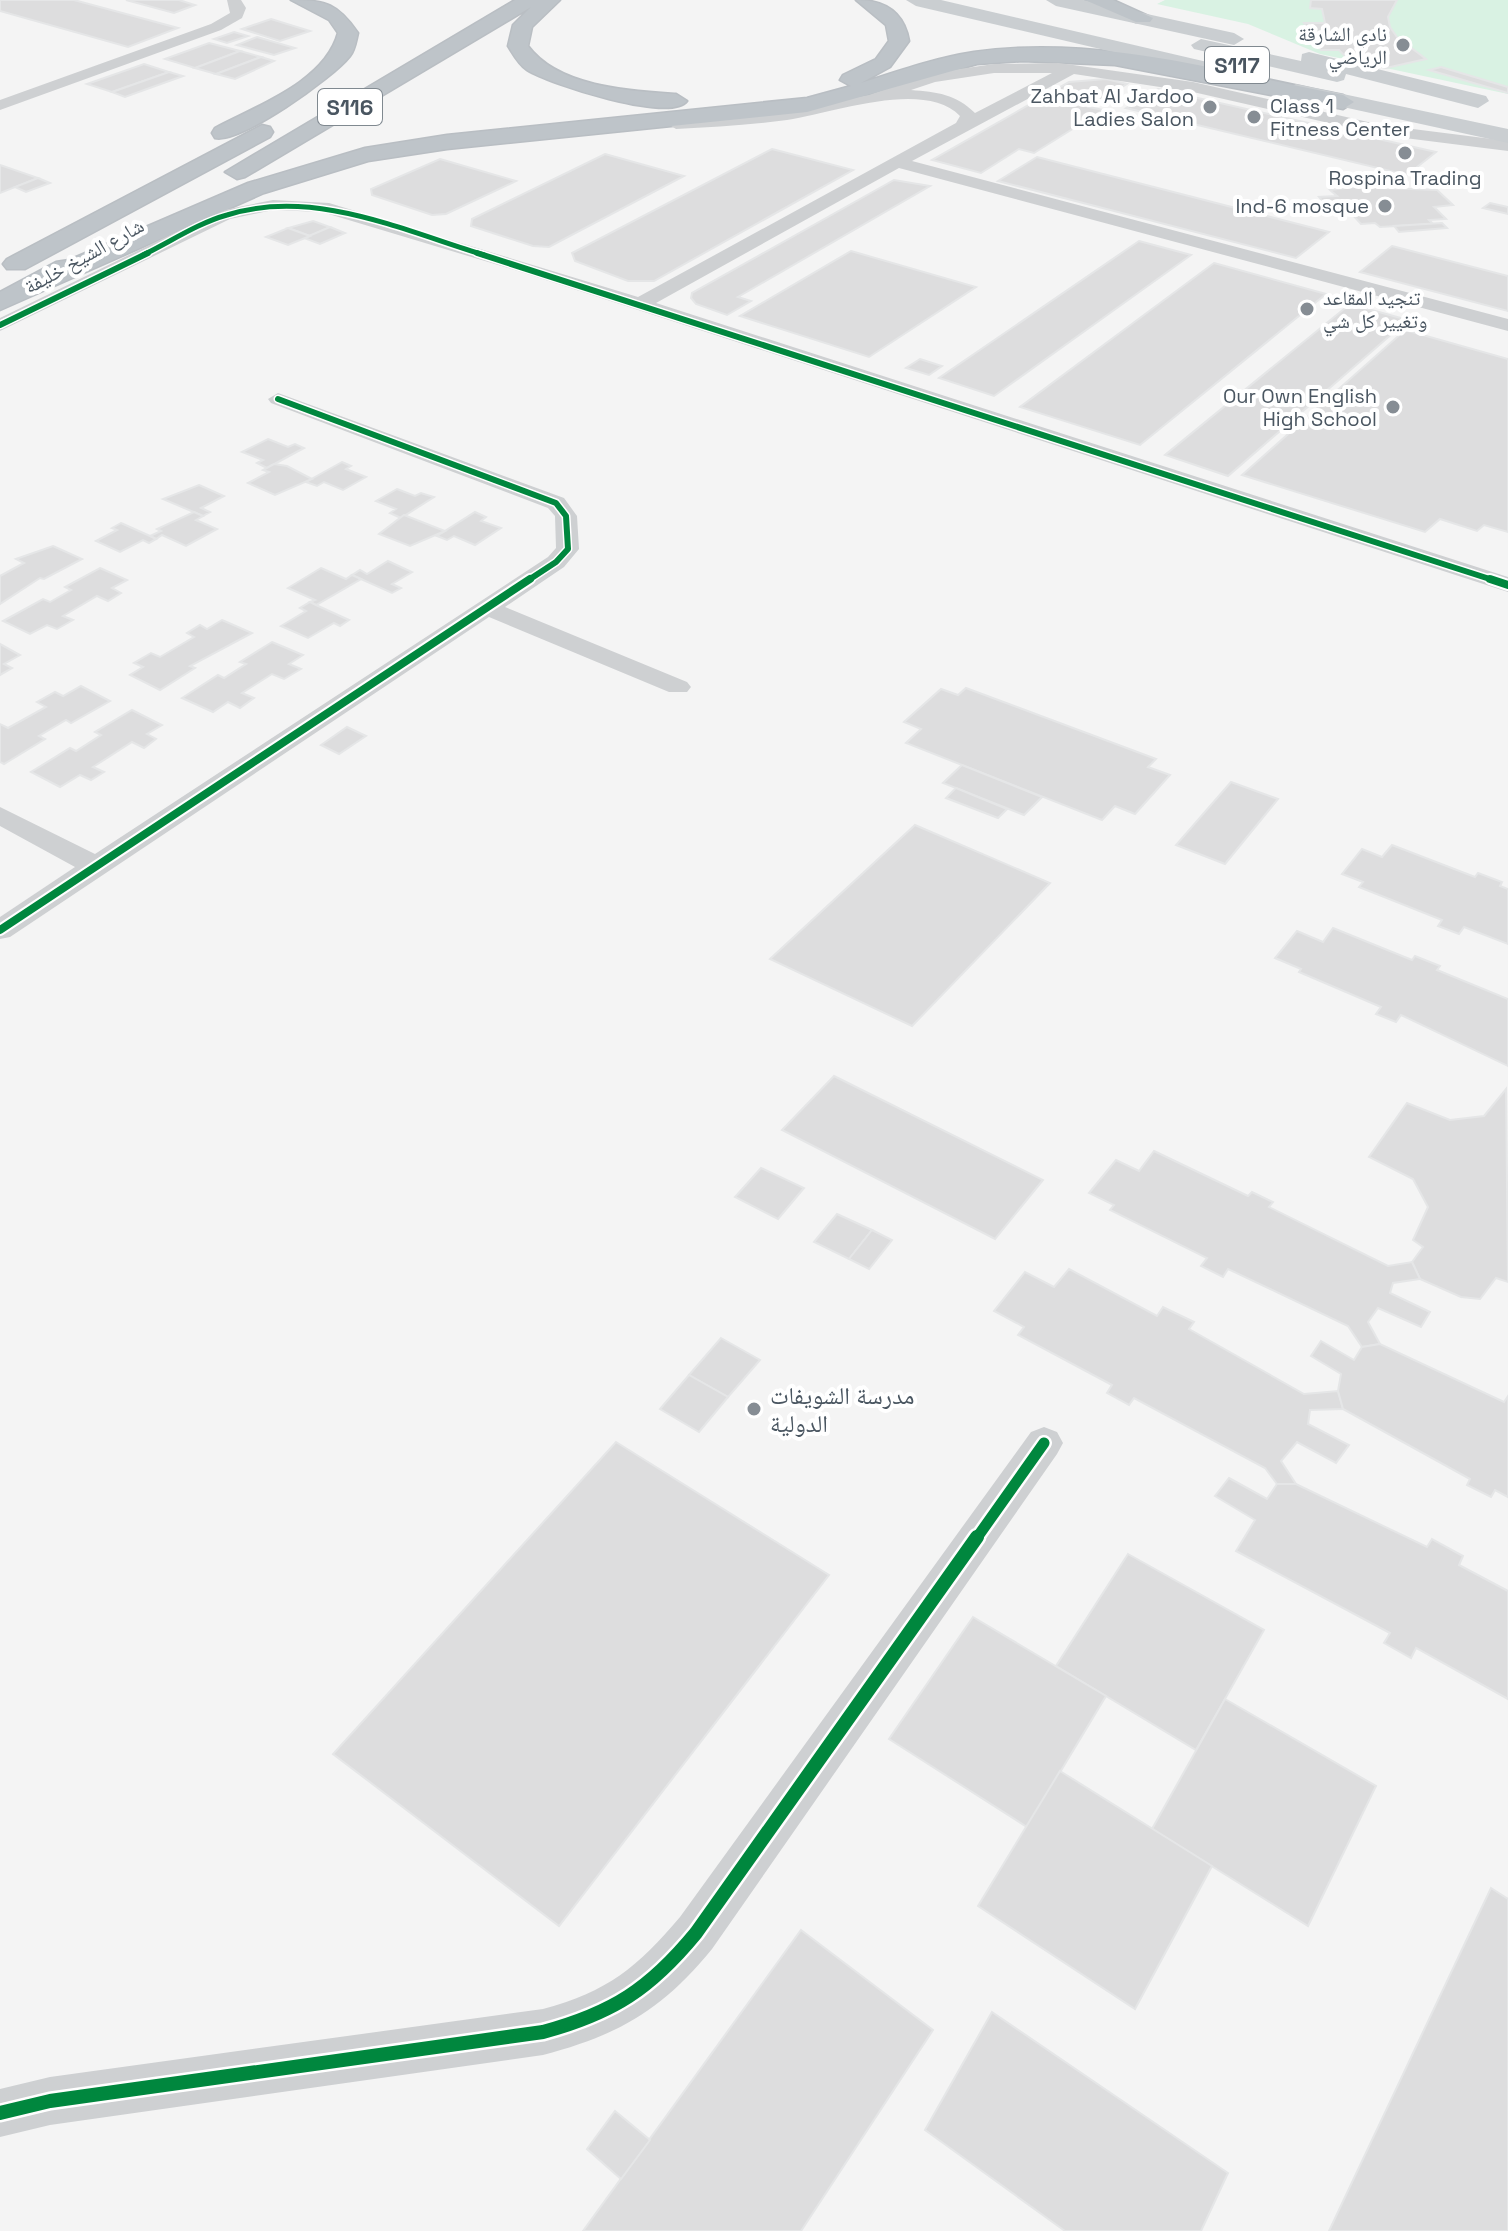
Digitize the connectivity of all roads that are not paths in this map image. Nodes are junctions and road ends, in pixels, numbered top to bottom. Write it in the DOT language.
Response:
graph roads {
  1 [pos="234,0"];
  2 [pos="301,0"];
  3 [pos="495,0"];
  4 [pos="529,0"];
  5 [pos="550,0"];
  6 [pos="866,0"];
  7 [pos="916,0"];
  8 [pos="966,0"];
  9 [pos="1095,0"];
  10 [pos="1049,4"];
  11 [pos="1143,18"];
  12 [pos="1091,70"];
  13 [pos="875,98"];
  14 [pos="1343,102"];
  15 [pos="0,105"];
  16 [pos="1500,113"];
  17 [pos="639,124"];
  18 [pos="961,127"];
  19 [pos="1508,136"];
  20 [pos="1508,146"];
  21 [pos="898,162"];
  22 [pos="9,268"];
  23 [pos="40,282"];
  24 [pos="0,302"];
  25 [pos="640,304"];
  26 [pos="0,325"];
  27 [pos="1508,325"];
  28 [pos="278,399"];
  29 [pos="1508,585"];
  30 [pos="487,608"];
  31 [pos="678,687"];
  32 [pos="0,815"];
  33 [pos="95,866"];
  34 [pos="0,930"];
  35 [pos="1044,1443"];
  36 [pos="0,2113"];
  1 -- 15 [label="street"];
  2 -- 22 [label="highway"];
  3 -- 22 [label="highway, شارع الشيخ خليفة / S116"];
  4 -- 23 [label="highway, شارع الشيخ خليفة / S116"];
  5 -- 6 [label="highway"];
  7 -- 14 [label="main road"];
  8 -- 16 [label="main road, S117"];
  9 -- 11 [label="highway"];
  10 -- 11 [label="main road"];
  10 -- 16 [label="main road, S117"];
  11 -- 16 [label="main road"];
  12 -- 13 [label="street"];
  12 -- 18 [label="street"];
  12 -- 20 [label="street"];
  13 -- 17 [label="street"];
  13 -- 18 [label="street"];
  14 -- 17 [label="highway"];
  14 -- 19 [label="main road"];
  17 -- 23 [label="highway"];
  18 -- 21 [label="street"];
  21 -- 25 [label="street"];
  21 -- 27 [label="street"];
  23 -- 24 [label="highway, شارع الشيخ خليفة / S116"];
  25 -- 26 [label="street"];
  25 -- 29 [label="street"];
  28 -- 30 [label="street"];
  30 -- 31 [label="street"];
  30 -- 33 [label="street"];
  32 -- 33 [label="street"];
  33 -- 34 [label="street"];
  35 -- 36 [label="street"];
}
